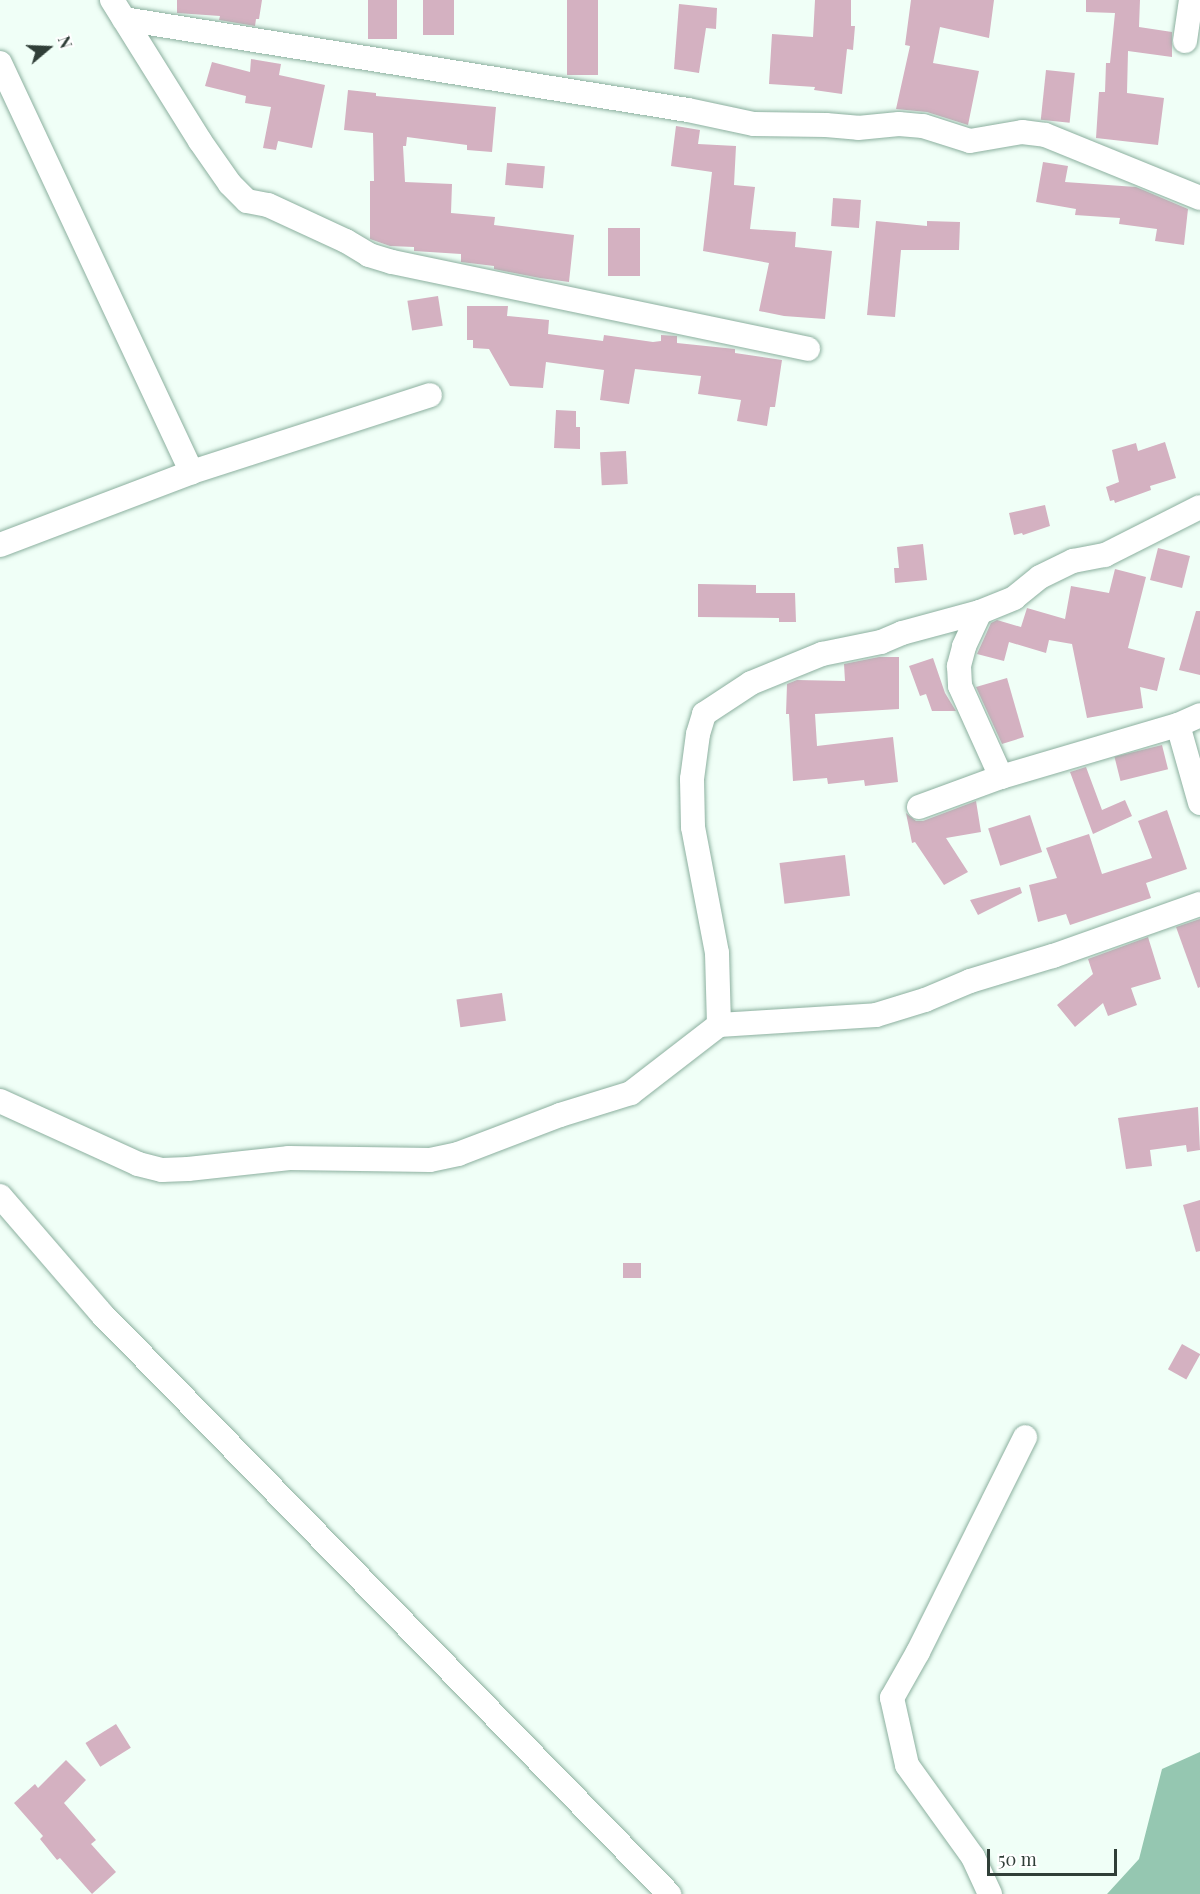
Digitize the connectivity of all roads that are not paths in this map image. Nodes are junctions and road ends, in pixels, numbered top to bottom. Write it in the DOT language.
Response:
graph roads {
  1 [pos="1191,0"];
  2 [pos="118,9"];
  3 [pos="1185,41"];
  4 [pos="0,63"];
  5 [pos="1200,198"];
  6 [pos="808,349"];
  7 [pos="430,394"];
  8 [pos="192,472"];
  9 [pos="1200,507"];
  10 [pos="0,545"];
  11 [pos="980,612"];
  12 [pos="1200,715"];
  13 [pos="1178,725"];
  14 [pos="1001,777"];
  15 [pos="1200,803"];
  16 [pos="919,807"];
  17 [pos="1200,904"];
  18 [pos="719,1024"];
  19 [pos="0,1101"];
  20 [pos="0,1196"];
  21 [pos="1025,1437"];
  22 [pos="669,1894"];
  23 [pos="990,1894"];
  1 -- 3 [label="street"];
  2 -- 5 [label="street"];
  2 -- 6 [label="street"];
  4 -- 8 [label="street"];
  7 -- 8 [label="street"];
  8 -- 10 [label="street"];
  9 -- 11 [label="street"];
  11 -- 14 [label="street"];
  11 -- 18 [label="street"];
  12 -- 13 [label="street"];
  13 -- 14 [label="street"];
  13 -- 15 [label="street"];
  14 -- 16 [label="street"];
  17 -- 18 [label="street"];
  18 -- 19 [label="street"];
  20 -- 22 [label="street"];
  21 -- 23 [label="street"];
}
